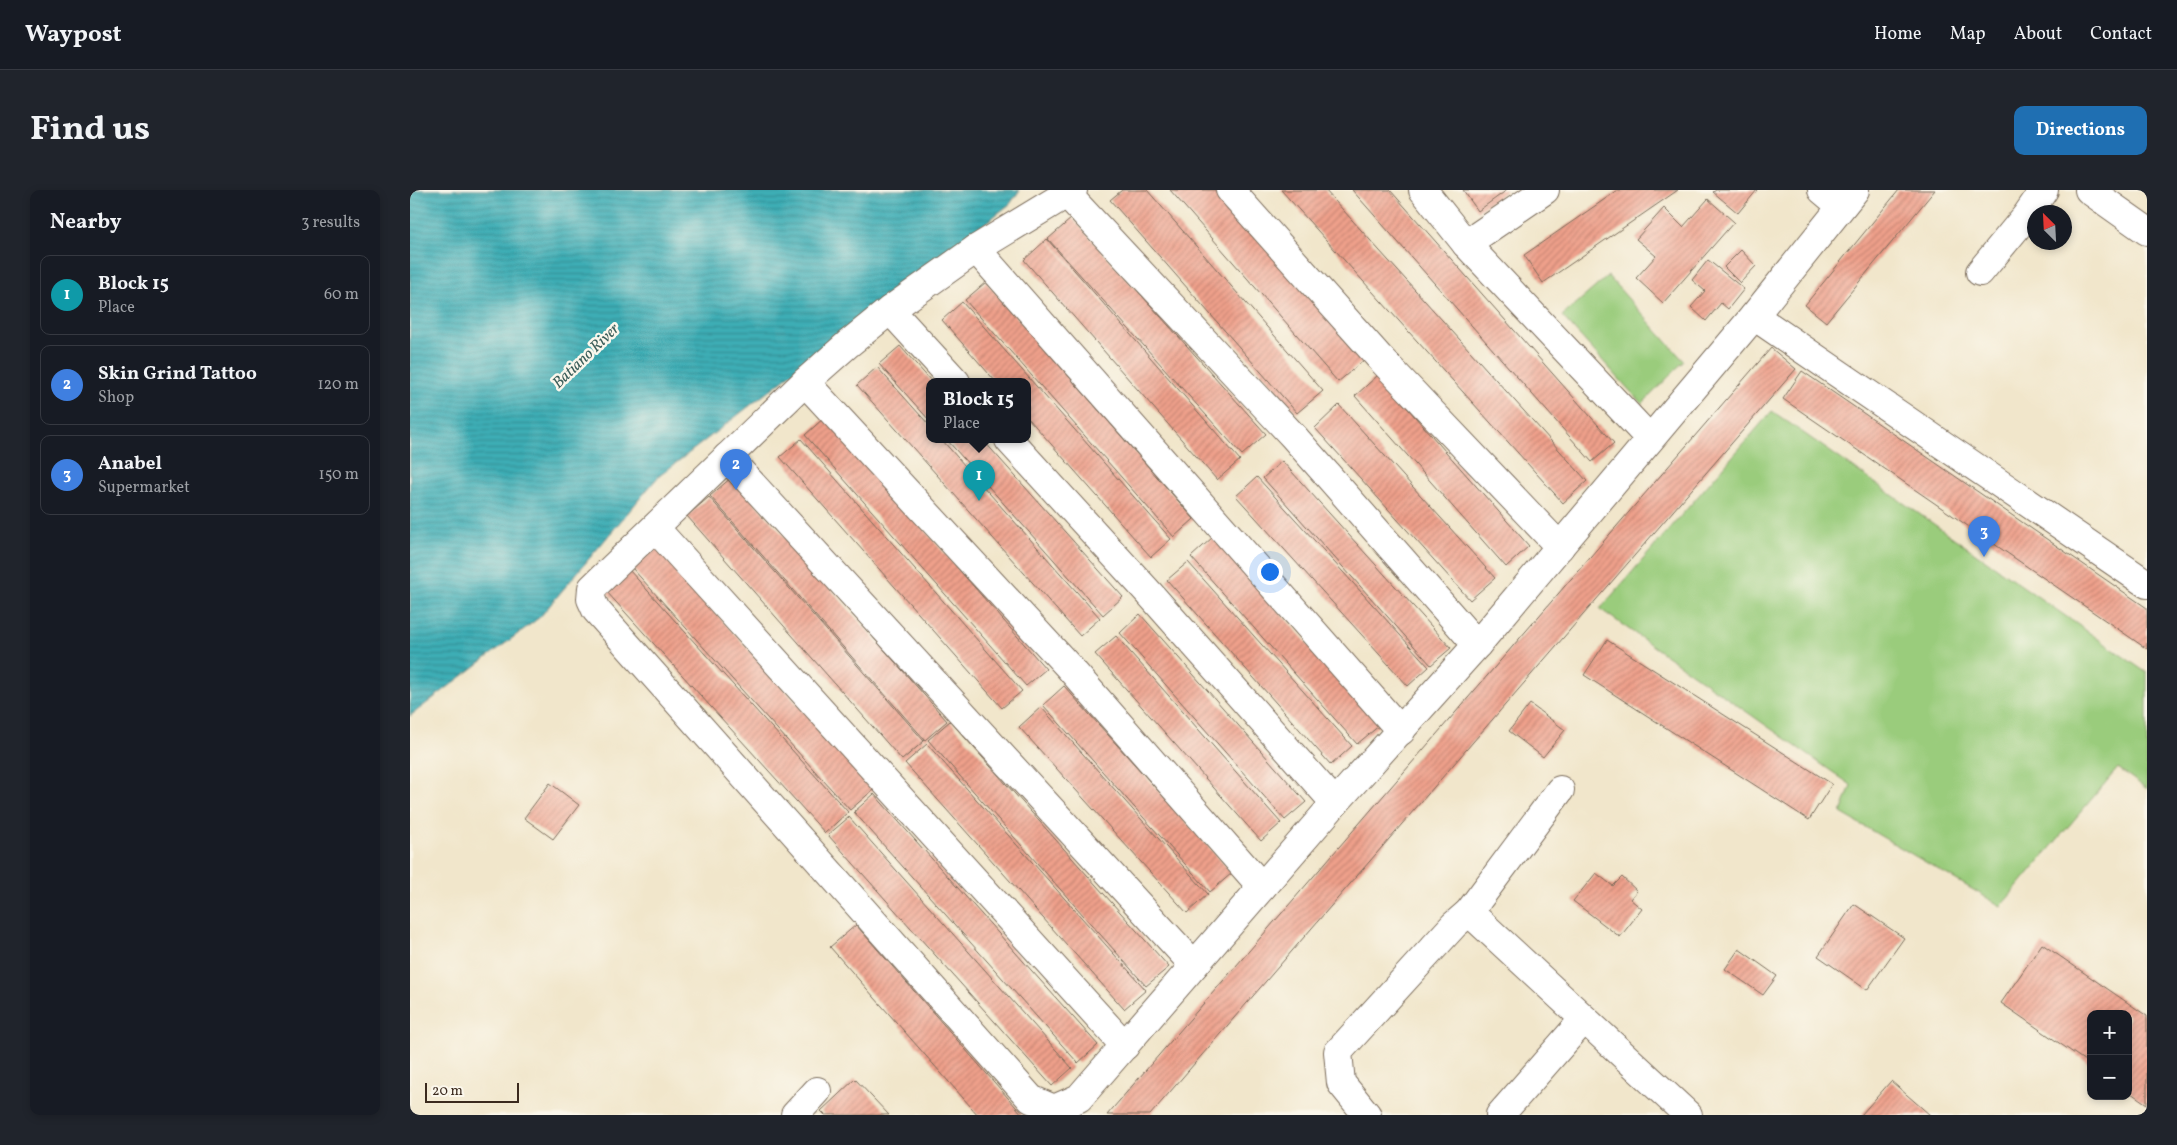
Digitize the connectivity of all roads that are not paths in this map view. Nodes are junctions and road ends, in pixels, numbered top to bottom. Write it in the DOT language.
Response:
graph roads {
  1 [pos="1230,190"];
  2 [pos="1423,190"];
  3 [pos="1546,190"];
  4 [pos="2044,190"];
  5 [pos="2089,190"];
  6 [pos="1070,192"];
  7 [pos="1839,195"];
  8 [pos="2147,230"];
  9 [pos="1466,244"];
  10 [pos="976,249"];
  11 [pos="1980,272"];
  12 [pos="890,310"];
  13 [pos="1754,316"];
  14 [pos="952,378"];
  15 [pos="805,382"];
  16 [pos="1650,439"];
  17 [pos="1012,443"];
  18 [pos="727,457"];
  19 [pos="655,528"];
  20 [pos="1560,547"];
  21 [pos="2147,584"];
  22 [pos="1477,645"];
  23 [pos="1400,731"];
  24 [pos="1560,790"];
  25 [pos="1335,803"];
  26 [pos="1262,887"];
  27 [pos="1469,912"];
  28 [pos="1194,964"];
  29 [pos="1584,1019"];
  30 [pos="1125,1046"];
  31 [pos="817,1090"];
  32 [pos="1679,1112"];
  33 [pos="795,1115"];
  34 [pos="1367,1115"];
  35 [pos="1500,1115"];
  1 -- 20 [label="street"];
  2 -- 9 [label="street"];
  3 -- 9 [label="street"];
  4 -- 11 [label="street"];
  5 -- 8 [label="street"];
  6 -- 10 [label="street"];
  6 -- 22 [label="street"];
  7 -- 13 [label="street"];
  9 -- 16 [label="street"];
  10 -- 12 [label="street"];
  10 -- 23 [label="street"];
  12 -- 14 [label="street"];
  12 -- 15 [label="street"];
  13 -- 16 [label="street"];
  13 -- 21 [label="street"];
  15 -- 18 [label="street"];
  15 -- 26 [label="street"];
  16 -- 20 [label="street"];
  17 -- 25 [label="street"];
  18 -- 19 [label="street"];
  18 -- 28 [label="street"];
  19 -- 30 [label="street"];
  19 -- 30 [label="street"];
  20 -- 22 [label="street"];
  22 -- 23 [label="street"];
  23 -- 25 [label="street"];
  24 -- 27 [label="street"];
  25 -- 26 [label="street"];
  26 -- 28 [label="street"];
  27 -- 29 [label="street"];
  27 -- 34 [label="street"];
  28 -- 30 [label="street"];
  29 -- 32 [label="street"];
  29 -- 35 [label="street"];
  31 -- 33 [label="street"];
}
